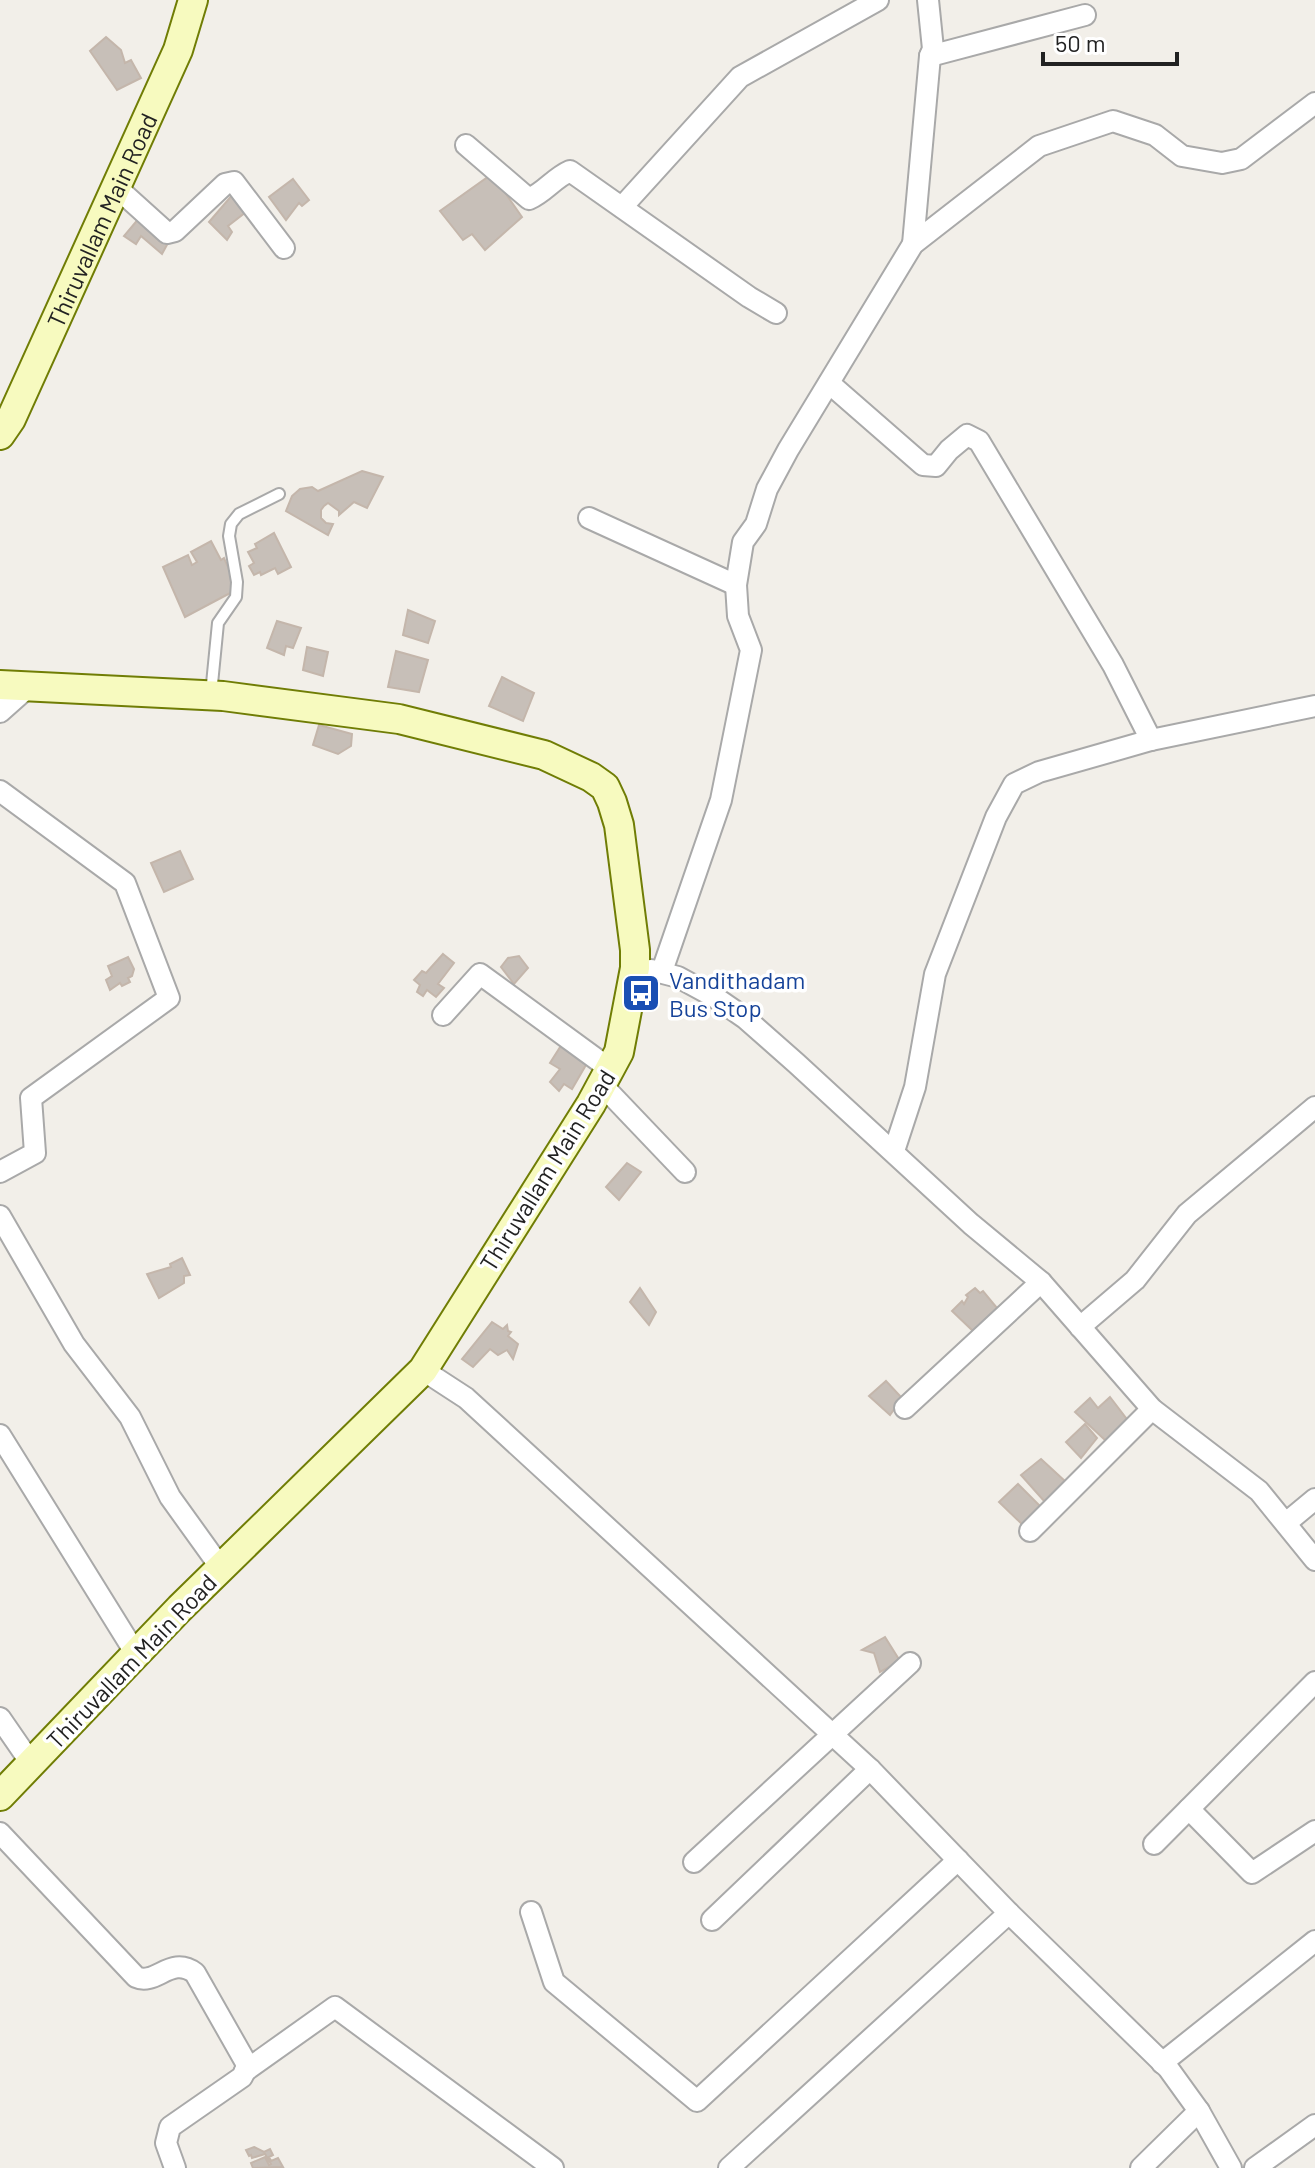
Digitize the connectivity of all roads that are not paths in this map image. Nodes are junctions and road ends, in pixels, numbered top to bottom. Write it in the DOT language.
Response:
graph roads {
  1 [pos="193,0"];
  2 [pos="878,0"];
  3 [pos="928,0"];
  4 [pos="1085,15"];
  5 [pos="930,56"];
  6 [pos="1315,103"];
  7 [pos="466,145"];
  8 [pos="116,187"];
  9 [pos="622,207"];
  10 [pos="913,244"];
  11 [pos="284,248"];
  12 [pos="776,313"];
  13 [pos="829,383"];
  14 [pos="0,435"];
  15 [pos="279,494"];
  16 [pos="589,518"];
  17 [pos="736,585"];
  18 [pos="13,687"];
  19 [pos="211,696"];
  20 [pos="1315,706"];
  21 [pos="0,712"];
  22 [pos="1151,740"];
  23 [pos="0,791"];
  24 [pos="649,970"];
  25 [pos="443,1015"];
  26 [pos="606,1077"];
  27 [pos="1312,1111"];
  28 [pos="894,1151"];
  29 [pos="0,1172"];
  30 [pos="685,1172"];
  31 [pos="0,1216"];
  32 [pos="1041,1282"];
  33 [pos="1080,1327"];
  34 [pos="423,1370"];
  35 [pos="905,1408"];
  36 [pos="1152,1409"];
  37 [pos="0,1435"];
  38 [pos="1315,1499"];
  39 [pos="1286,1523"];
  40 [pos="1030,1531"];
  41 [pos="1315,1560"];
  42 [pos="221,1568"];
  43 [pos="136,1654"];
  44 [pos="910,1663"];
  45 [pos="1315,1682"];
  46 [pos="0,1718"];
  47 [pos="832,1734"];
  48 [pos="31,1763"];
  49 [pos="870,1769"];
  50 [pos="0,1796"];
  51 [pos="1189,1809"];
  52 [pos="1315,1831"];
  53 [pos="0,1833"];
  54 [pos="1154,1844"];
  55 [pos="958,1860"];
  56 [pos="694,1862"];
  57 [pos="531,1912"];
  58 [pos="1009,1913"];
  59 [pos="712,1920"];
  60 [pos="1315,1941"];
  61 [pos="1162,2063"];
  62 [pos="245,2071"];
  63 [pos="1199,2111"];
  64 [pos="1315,2125"];
  65 [pos="175,2168"];
  66 [pos="553,2168"];
  67 [pos="729,2168"];
  68 [pos="1141,2168"];
  69 [pos="1231,2168"];
  70 [pos="1255,2168"];
  1 -- 8 [label="main road, Thiruvallam Main Road"];
  2 -- 9 [label="street"];
  3 -- 5 [label="street"];
  4 -- 5 [label="street"];
  5 -- 10 [label="street"];
  6 -- 10 [label="street"];
  7 -- 9 [label="street"];
  8 -- 11 [label="street"];
  8 -- 14 [label="main road, Thiruvallam Main Road"];
  9 -- 12 [label="street"];
  10 -- 13 [label="street"];
  13 -- 17 [label="street"];
  13 -- 22 [label="street"];
  15 -- 19 [label="lane"];
  16 -- 17 [label="street"];
  17 -- 24 [label="street"];
  18 -- 19 [label="main road, Thiruvallam Main Road"];
  18 -- 21 [label="street"];
  19 -- 24 [label="main road, Thiruvallam Main Road"];
  20 -- 22 [label="street"];
  22 -- 28 [label="street"];
  23 -- 29 [label="street"];
  24 -- 26 [label="main road, Thiruvallam Main Road"];
  24 -- 28 [label="street"];
  25 -- 26 [label="street"];
  26 -- 30 [label="street"];
  26 -- 34 [label="main road, Thiruvallam Main Road"];
  27 -- 33 [label="street"];
  28 -- 32 [label="street"];
  31 -- 42 [label="street"];
  32 -- 33 [label="street"];
  32 -- 35 [label="street"];
  33 -- 36 [label="street"];
  34 -- 42 [label="main road, Thiruvallam Main Road"];
  34 -- 47 [label="street"];
  36 -- 39 [label="street"];
  36 -- 40 [label="street"];
  37 -- 43 [label="street"];
  38 -- 39 [label="street"];
  39 -- 41 [label="street"];
  42 -- 43 [label="main road, Thiruvallam Main Road"];
  43 -- 48 [label="main road, Thiruvallam Main Road"];
  44 -- 47 [label="street"];
  45 -- 51 [label="street"];
  46 -- 48 [label="street"];
  47 -- 49 [label="street"];
  47 -- 56 [label="street"];
  48 -- 50 [label="main road, Thiruvallam Main Road"];
  49 -- 55 [label="street"];
  49 -- 59 [label="street"];
  51 -- 52 [label="street"];
  51 -- 54 [label="street"];
  53 -- 62 [label="street"];
  55 -- 57 [label="street"];
  55 -- 58 [label="street"];
  58 -- 61 [label="street"];
  58 -- 67 [label="street"];
  60 -- 61 [label="street"];
  61 -- 63 [label="street"];
  62 -- 65 [label="street"];
  62 -- 66 [label="street"];
  63 -- 68 [label="street"];
  63 -- 69 [label="street"];
  64 -- 70 [label="street"];
}
